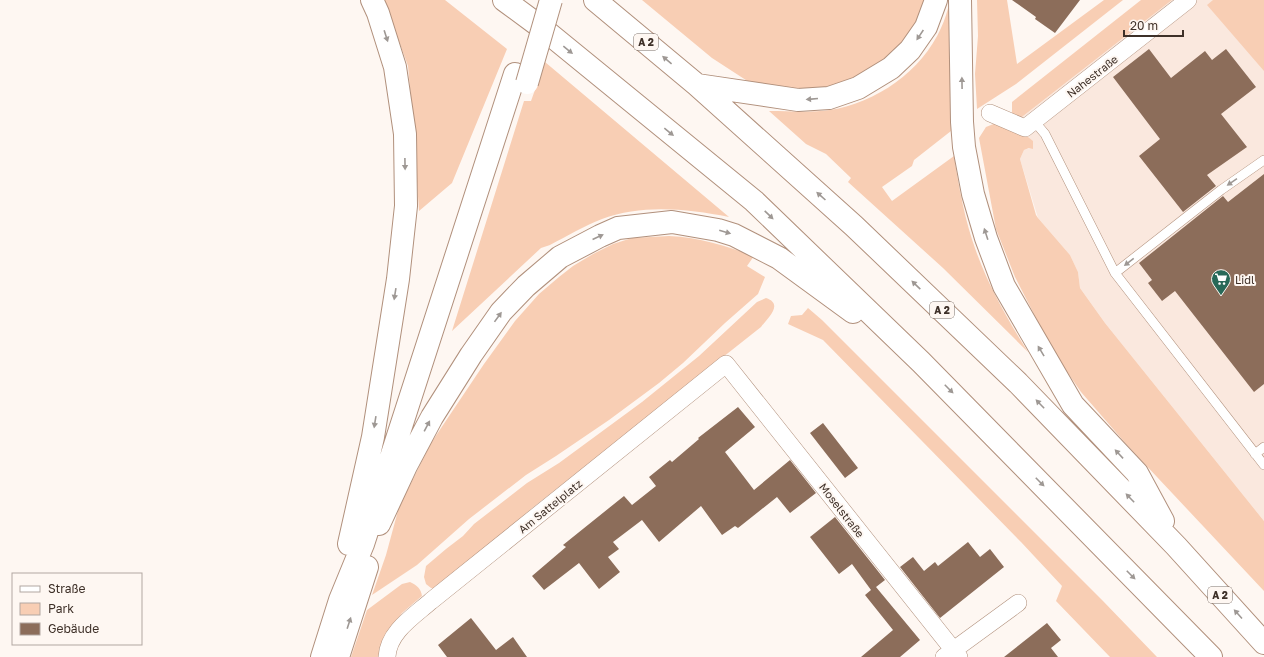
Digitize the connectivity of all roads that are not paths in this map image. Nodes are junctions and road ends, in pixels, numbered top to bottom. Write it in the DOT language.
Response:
graph roads {
  1 [pos="372,0"];
  2 [pos="504,0"];
  3 [pos="540,0"];
  4 [pos="551,0"];
  5 [pos="595,0"];
  6 [pos="936,0"];
  7 [pos="960,0"];
  8 [pos="1188,0"];
  9 [pos="521,79"];
  10 [pos="696,85"];
  11 [pos="990,114"];
  12 [pos="1034,121"];
  13 [pos="1264,160"];
  14 [pos="1115,274"];
  15 [pos="921,362"];
  16 [pos="726,364"];
  17 [pos="1264,447"];
  18 [pos="1255,454"];
  19 [pos="1264,465"];
  20 [pos="379,524"];
  21 [pos="1176,546"];
  22 [pos="340,600"];
  23 [pos="1018,603"];
  24 [pos="1264,643"];
  25 [pos="952,654"];
  26 [pos="322,657"];
  27 [pos="338,657"];
  28 [pos="387,657"];
  29 [pos="1211,657"];
  1 -- 22 [label="highway, one-way"];
  2 -- 15 [label="highway, one-way"];
  3 -- 9 [label="highway"];
  4 -- 9 [label="highway, bridge"];
  10 -- 5 [label="highway, A 2, one-way"];
  6 -- 10 [label="highway, one-way"];
  21 -- 7 [label="highway, one-way"];
  8 -- 12 [label="street, Nahestraße"];
  9 -- 20 [label="highway"];
  9 -- 22 [label="highway"];
  21 -- 10 [label="highway, A 2, one-way"];
  11 -- 12 [label="street, Nahestraße"];
  12 -- 14 [label="lane"];
  13 -- 14 [label="lane, one-way"];
  14 -- 18 [label="lane"];
  20 -- 15 [label="highway, one-way"];
  15 -- 29 [label="highway, one-way"];
  16 -- 25 [label="street, Moselstraße"];
  16 -- 28 [label="street, Am Sattelplatz"];
  17 -- 18 [label="lane"];
  18 -- 19 [label="lane"];
  27 -- 20 [label="highway, one-way"];
  24 -- 21 [label="highway, A 2, one-way"];
  22 -- 26 [label="highway"];
  23 -- 25 [label="street"];
}
